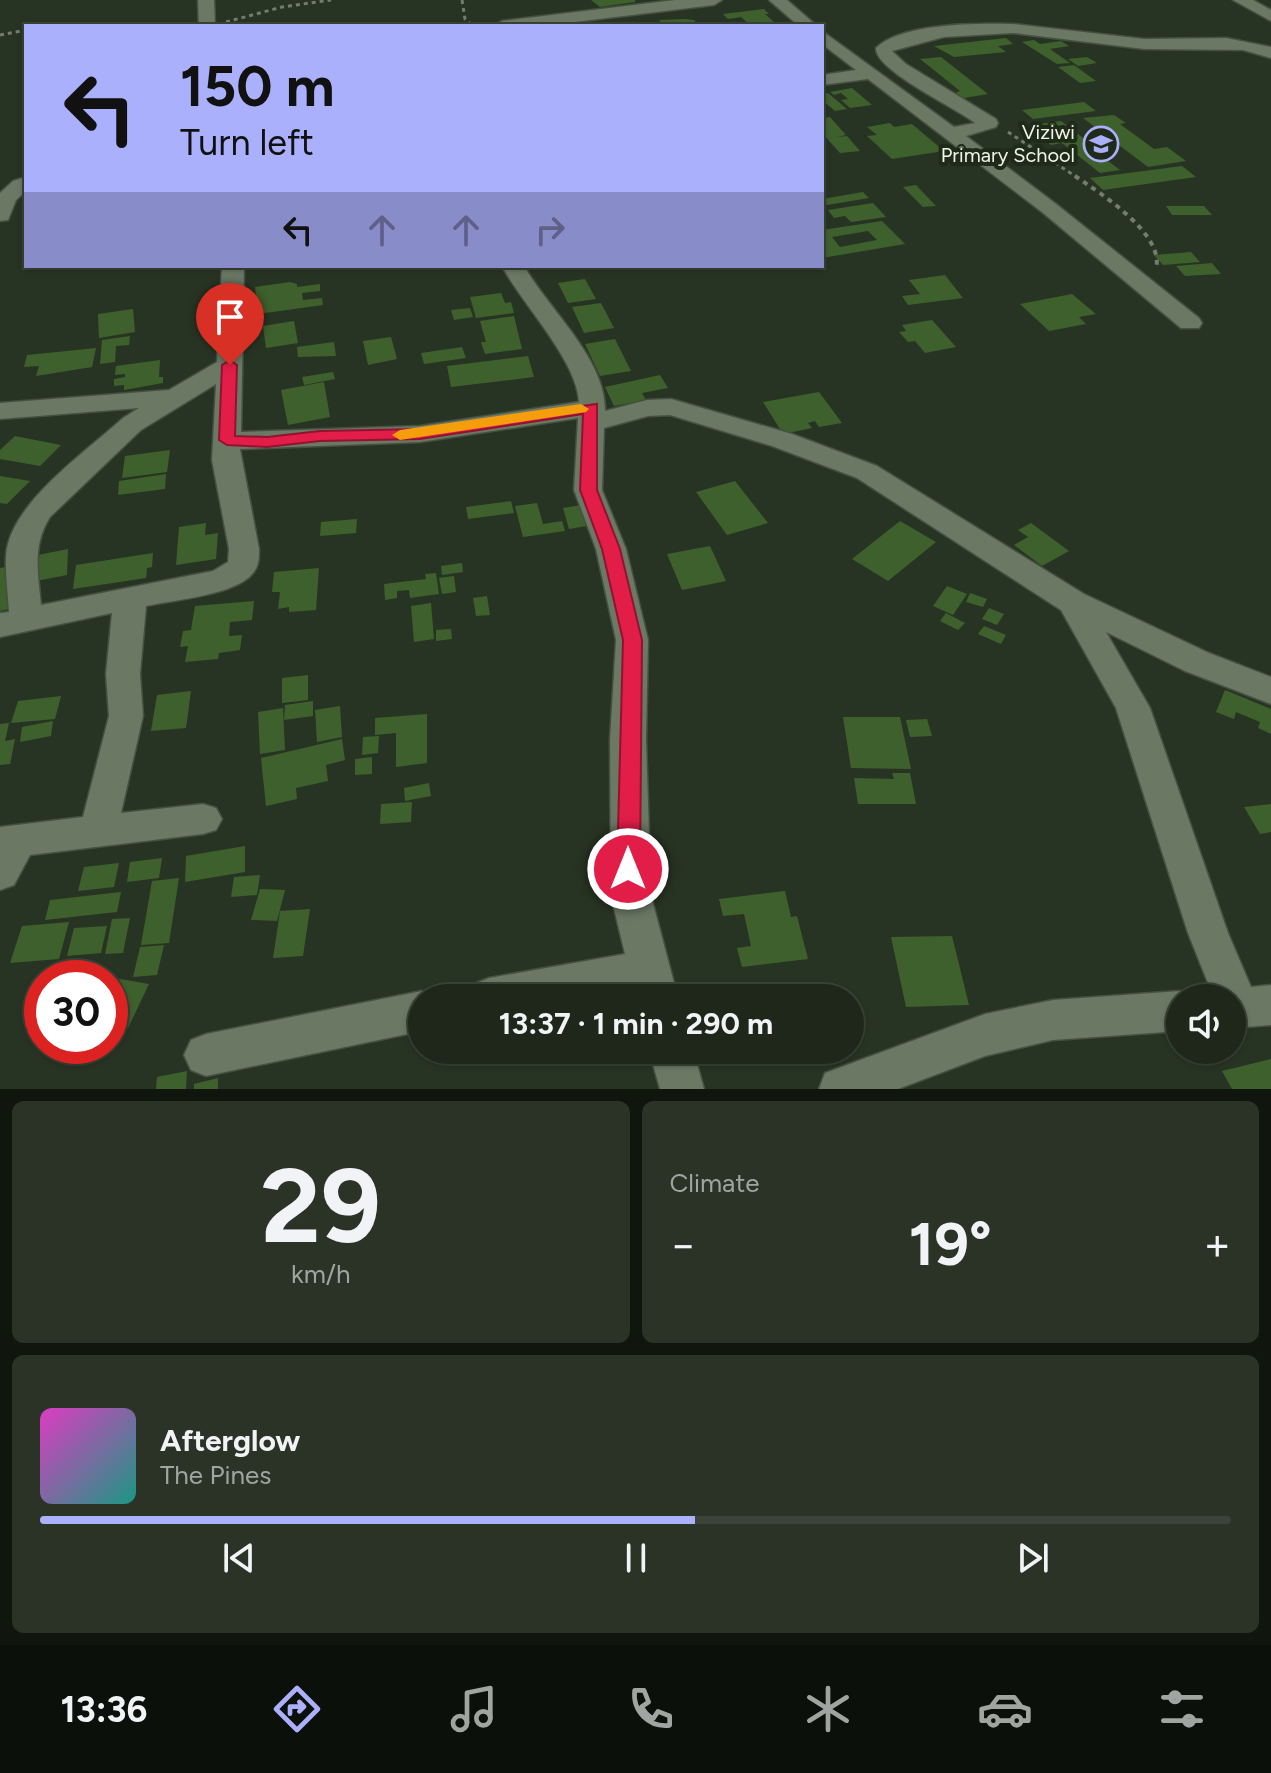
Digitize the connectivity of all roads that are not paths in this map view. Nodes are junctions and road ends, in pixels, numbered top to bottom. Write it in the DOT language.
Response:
graph roads {
  1 [pos="206,0"];
  2 [pos="714,0"];
  3 [pos="777,0"];
  4 [pos="1241,0"];
  5 [pos="1271,16"];
  6 [pos="214,24"];
  7 [pos="518,24"];
  8 [pos="807,24"];
  9 [pos="824,38"];
  10 [pos="1271,53"];
  11 [pos="868,74"];
  12 [pos="824,80"];
  13 [pos="950,133"];
  14 [pos="24,184"];
  15 [pos="0,215"];
  16 [pos="233,268"];
  17 [pos="514,268"];
  18 [pos="1190,323"];
  19 [pos="230,365"];
  20 [pos="178,398"];
  21 [pos="229,405"];
  22 [pos="0,411"];
  23 [pos="592,416"];
  24 [pos="227,440"];
  25 [pos="132,599"];
  26 [pos="1073,602"];
  27 [pos="13,622"];
  28 [pos="1271,691"];
  29 [pos="203,819"];
  30 [pos="98,831"];
  31 [pos="6,853"];
  32 [pos="654,983"];
  33 [pos="1248,1008"];
  34 [pos="1166,1012"];
  35 [pos="408,1014"];
  36 [pos="206,1055"];
  37 [pos="675,1064"];
  38 [pos="682,1089"];
  39 [pos="841,1089"];
  1 -- 6 [label="street"];
  2 -- 7 [label="street"];
  3 -- 8 [label="street"];
  4 -- 5 [label="street"];
  9 -- 11 [label="street"];
  10 -- 13 [label="street"];
  11 -- 12 [label="street"];
  11 -- 13 [label="street"];
  13 -- 18 [label="street"];
  14 -- 15 [label="street"];
  16 -- 19 [label="street"];
  17 -- 23 [label="street"];
  19 -- 20 [label="street"];
  19 -- 21 [label="street"];
  20 -- 21 [label="street"];
  20 -- 22 [label="street"];
  20 -- 27 [label="street"];
  21 -- 24 [label="street"];
  23 -- 24 [label="street"];
  23 -- 26 [label="street"];
  23 -- 32 [label="street"];
  24 -- 25 [label="street"];
  25 -- 27 [label="street"];
  25 -- 30 [label="street"];
  26 -- 28 [label="street"];
  26 -- 33 [label="street"];
  29 -- 30 [label="street"];
  30 -- 31 [label="street"];
  34 -- 39 [label="street"];
  35 -- 36 [label="street"];
  37 -- 38 [label="street"];
}
